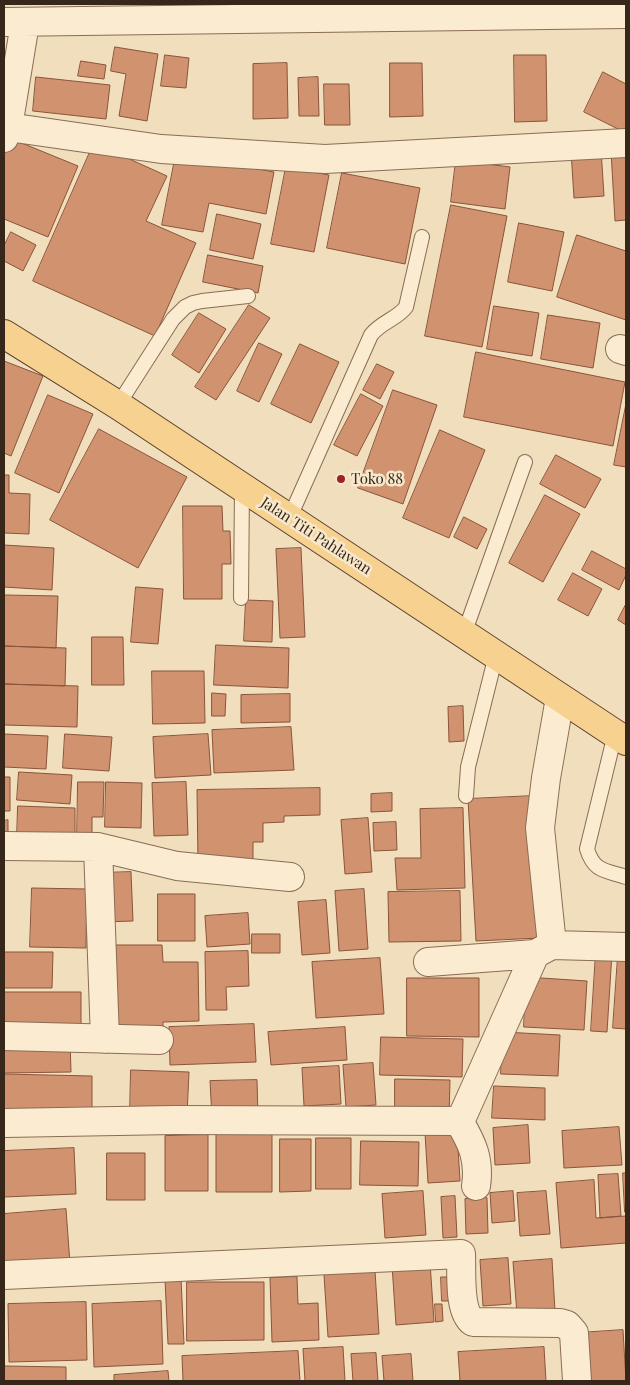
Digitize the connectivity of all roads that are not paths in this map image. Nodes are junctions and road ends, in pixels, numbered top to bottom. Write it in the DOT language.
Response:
graph roads {
  1 [pos="518,9"];
  2 [pos="626,14"];
  3 [pos="14,22"];
  4 [pos="6,132"];
  5 [pos="626,143"];
  6 [pos="422,237"];
  7 [pos="248,296"];
  8 [pos="4,334"];
  9 [pos="118,405"];
  10 [pos="525,462"];
  11 [pos="242,487"];
  12 [pos="289,518"];
  13 [pos="241,598"];
  14 [pos="464,634"];
  15 [pos="496,655"];
  16 [pos="560,698"];
  17 [pos="621,738"];
  18 [pos="466,796"];
  19 [pos="4,846"];
  20 [pos="98,847"];
  21 [pos="290,877"];
  22 [pos="626,877"];
  23 [pos="626,947"];
  24 [pos="543,950"];
  25 [pos="428,962"];
  26 [pos="4,1036"];
  27 [pos="105,1039"];
  28 [pos="159,1040"];
  29 [pos="459,1121"];
  30 [pos="4,1123"];
  31 [pos="476,1186"];
  32 [pos="4,1275"];
  33 [pos="577,1381"];
  1 -- 2 [label="street"];
  1 -- 3 [label="street"];
  3 -- 4 [label="street"];
  4 -- 5 [label="street"];
  6 -- 12 [label="lane"];
  7 -- 9 [label="lane"];
  8 -- 9 [label="main road, Jalan Titi Pahlawan"];
  9 -- 11 [label="main road, Jalan Titi Pahlawan"];
  10 -- 14 [label="lane"];
  11 -- 12 [label="main road, Jalan Titi Pahlawan"];
  11 -- 13 [label="lane"];
  12 -- 14 [label="main road, Jalan Titi Pahlawan"];
  14 -- 15 [label="main road, Jalan Titi Pahlawan"];
  15 -- 16 [label="main road, Jalan Titi Pahlawan"];
  15 -- 18 [label="lane"];
  16 -- 17 [label="main road, Jalan Titi Pahlawan"];
  16 -- 24 [label="street"];
  17 -- 22 [label="lane"];
  19 -- 20 [label="street"];
  20 -- 21 [label="street"];
  20 -- 27 [label="street"];
  23 -- 24 [label="street"];
  24 -- 25 [label="street"];
  24 -- 29 [label="street"];
  26 -- 27 [label="street"];
  27 -- 28 [label="street"];
  29 -- 30 [label="street"];
  29 -- 31 [label="street"];
  32 -- 33 [label="street"];
}
